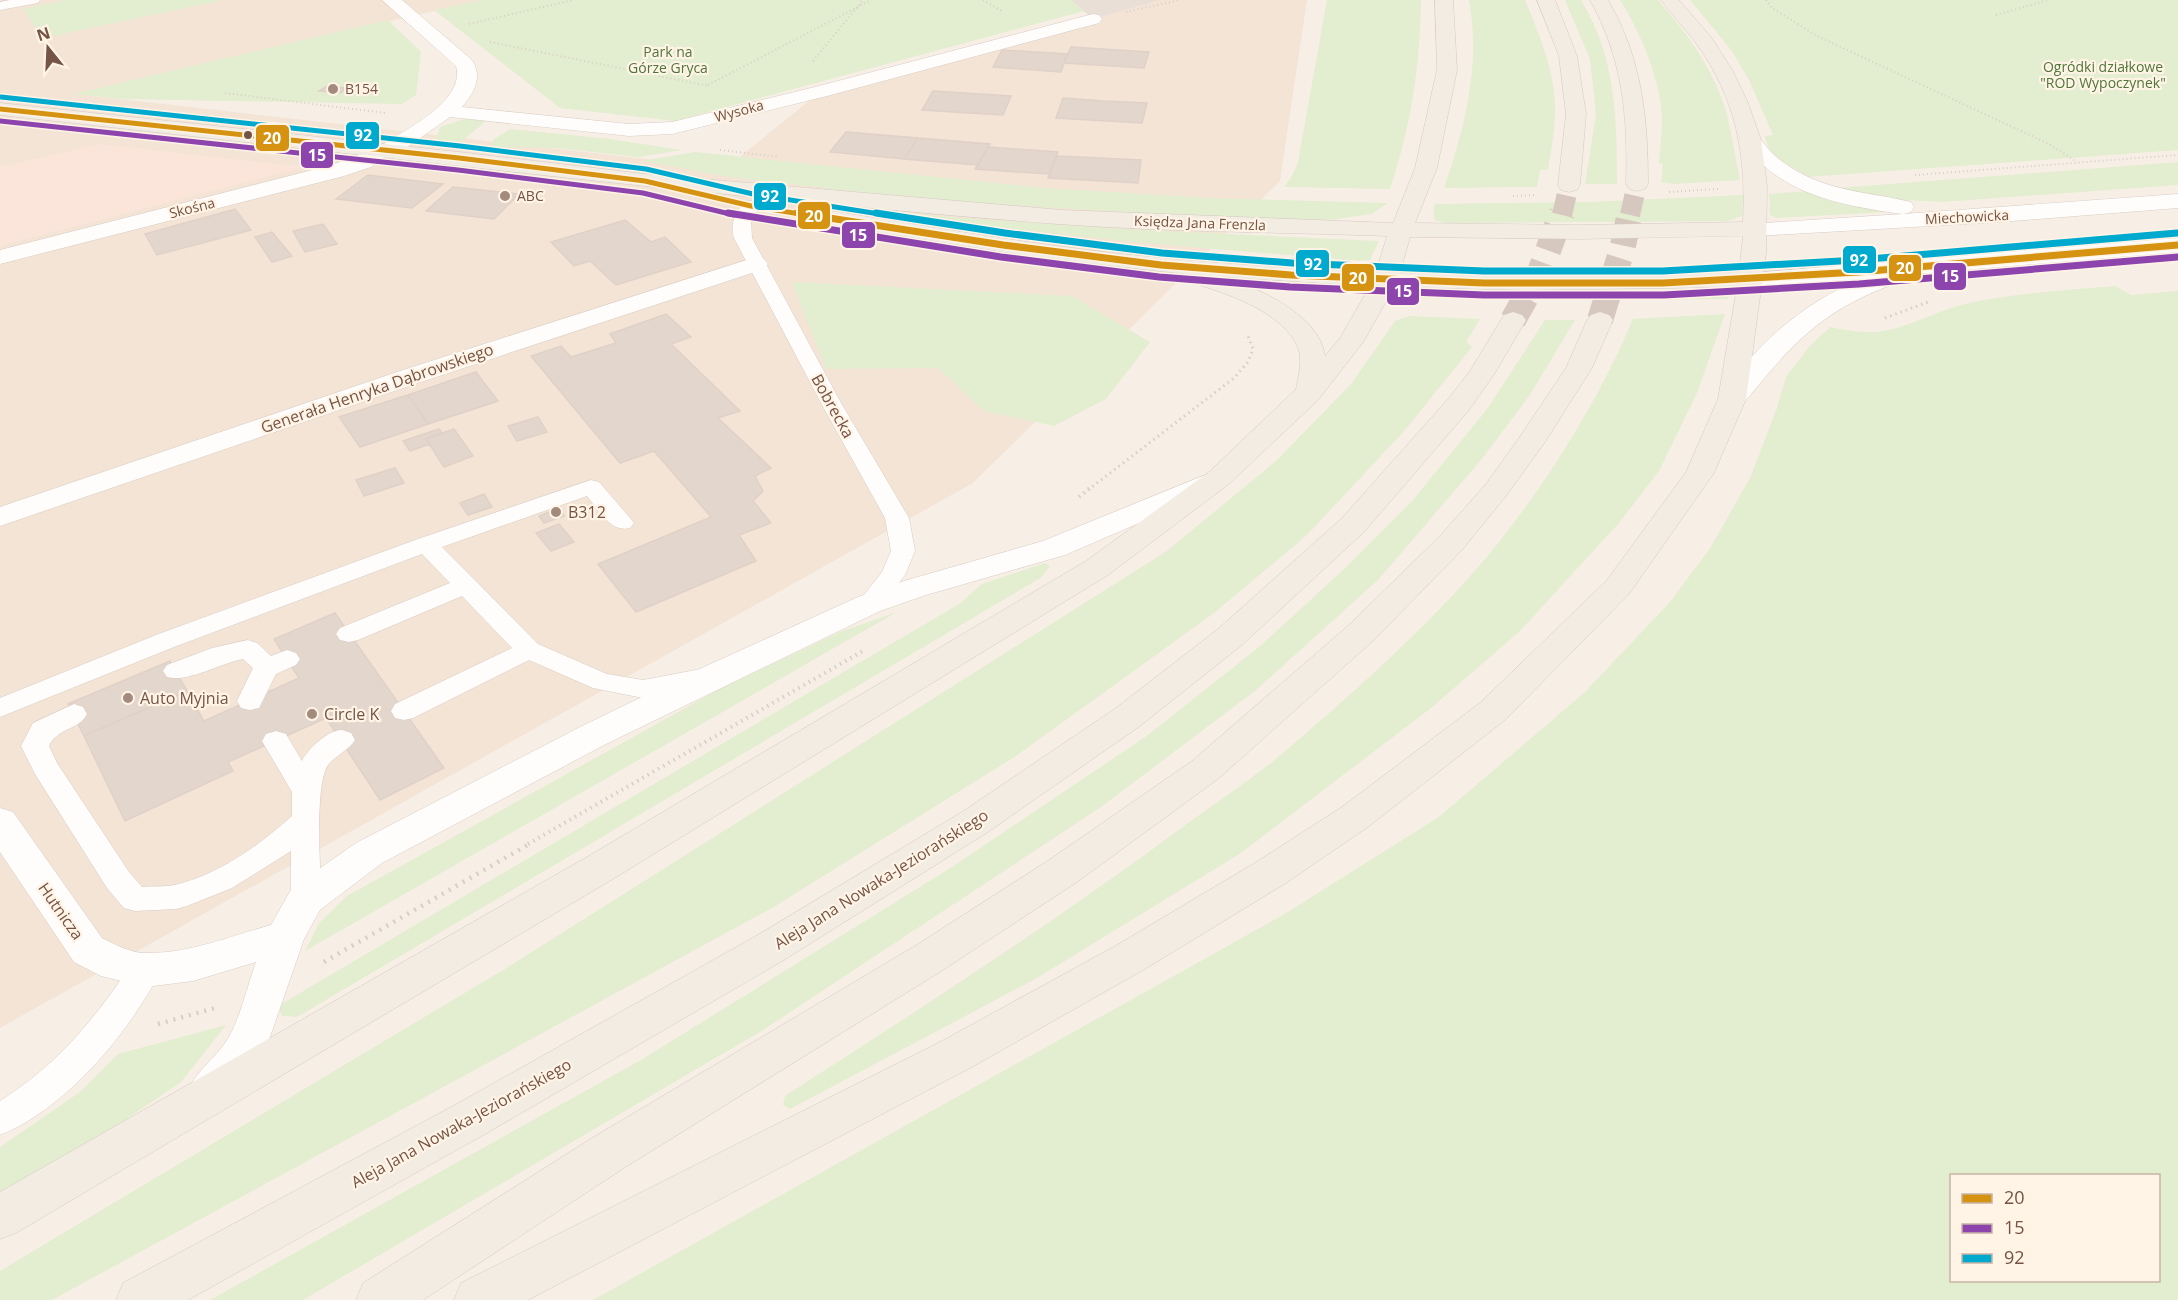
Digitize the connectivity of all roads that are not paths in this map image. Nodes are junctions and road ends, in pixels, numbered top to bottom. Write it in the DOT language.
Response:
graph roads {
  1 [pos="33,0"];
  2 [pos="391,0"];
  3 [pos="1444,0"];
  4 [pos="1546,0"];
  5 [pos="1599,0"];
  6 [pos="1670,0"];
  7 [pos="0,6"];
  8 [pos="1093,19"];
  9 [pos="2,110"];
  10 [pos="446,111"];
  11 [pos="1750,140"];
  12 [pos="385,150"];
  13 [pos="645,181"];
  14 [pos="1637,184"];
  15 [pos="1569,185"];
  16 [pos="2178,201"];
  17 [pos="752,206"];
  18 [pos="2000,215"];
  19 [pos="1755,229"];
  20 [pos="1402,231"];
  21 [pos="2178,244"];
  22 [pos="0,257"];
  23 [pos="2006,259"];
  24 [pos="756,264"];
  25 [pos="1161,265"];
  26 [pos="1749,279"];
  27 [pos="1386,280"];
  28 [pos="1513,320"];
  29 [pos="1600,320"];
  30 [pos="1308,394"];
  31 [pos="1732,399"];
  32 [pos="1219,478"];
  33 [pos="0,517"];
  34 [pos="622,523"];
  35 [pos="426,544"];
  36 [pos="466,585"];
  37 [pos="869,604"];
  38 [pos="349,634"];
  39 [pos="529,650"];
  40 [pos="176,671"];
  41 [pos="716,675"];
  42 [pos="250,700"];
  43 [pos="0,708"];
  44 [pos="404,711"];
  45 [pos="74,714"];
  46 [pos="341,740"];
  47 [pos="276,741"];
  48 [pos="306,806"];
  49 [pos="0,822"];
  50 [pos="306,899"];
  51 [pos="285,937"];
  52 [pos="145,970"];
  53 [pos="193,1104"];
  54 [pos="0,1119"];
  55 [pos="0,1217"];
  56 [pos="140,1300"];
  57 [pos="380,1300"];
  58 [pos="478,1300"];
  1 -- 7 [label="lane"];
  2 -- 10 [label="street"];
  3 -- 20 [label="main road"];
  4 -- 15 [label="main road"];
  5 -- 14 [label="main road"];
  6 -- 11 [label="main road"];
  8 -- 10 [label="street, Wysoka"];
  9 -- 12 [label="main road, Księdza Jana Frenzla"];
  10 -- 12 [label="street"];
  11 -- 18 [label="street"];
  11 -- 19 [label="main road"];
  12 -- 13 [label="main road, Księdza Jana Frenzla"];
  12 -- 22 [label="street, Skośna"];
  13 -- 17 [label="main road, Księdza Jana Frenzla"];
  13 -- 20 [label="main road, Księdza Jana Frenzla"];
  16 -- 18 [label="street, Miechowicka"];
  17 -- 24 [label="lane, Bobrecka"];
  17 -- 25 [label="main road, Księdza Jana Frenzla"];
  18 -- 19 [label="street, Miechowicka"];
  19 -- 20 [label="main road, Księdza Jana Frenzla"];
  19 -- 26 [label="main road"];
  20 -- 27 [label="main road"];
  21 -- 23 [label="street"];
  23 -- 26 [label="street"];
  23 -- 31 [label="street"];
  24 -- 33 [label="street, Generała Henryka Dąbrowskiego"];
  24 -- 37 [label="lane, Bobrecka"];
  25 -- 27 [label="main road, Księdza Jana Frenzla"];
  25 -- 30 [label="main road"];
  26 -- 27 [label="main road"];
  26 -- 31 [label="main road"];
  27 -- 30 [label="main road"];
  28 -- 56 [label="main road, Aleja Jana Nowaka-Jeziorańskiego"];
  29 -- 57 [label="main road"];
  30 -- 32 [label="main road"];
  31 -- 58 [label="main road"];
  32 -- 37 [label="street"];
  32 -- 53 [label="main road"];
  34 -- 35 [label="lane"];
  35 -- 36 [label="lane"];
  35 -- 43 [label="lane"];
  36 -- 38 [label="lane"];
  36 -- 39 [label="lane"];
  37 -- 41 [label="street"];
  39 -- 41 [label="lane"];
  39 -- 44 [label="lane"];
  40 -- 42 [label="lane"];
  41 -- 50 [label="street"];
  45 -- 48 [label="lane"];
  46 -- 48 [label="lane"];
  47 -- 48 [label="lane"];
  48 -- 50 [label="lane"];
  49 -- 52 [label="street, Hutnicza"];
  50 -- 51 [label="street"];
  51 -- 52 [label="street, Hutnicza"];
  51 -- 53 [label="street"];
  52 -- 54 [label="lane"];
  53 -- 55 [label="main road"];
}
